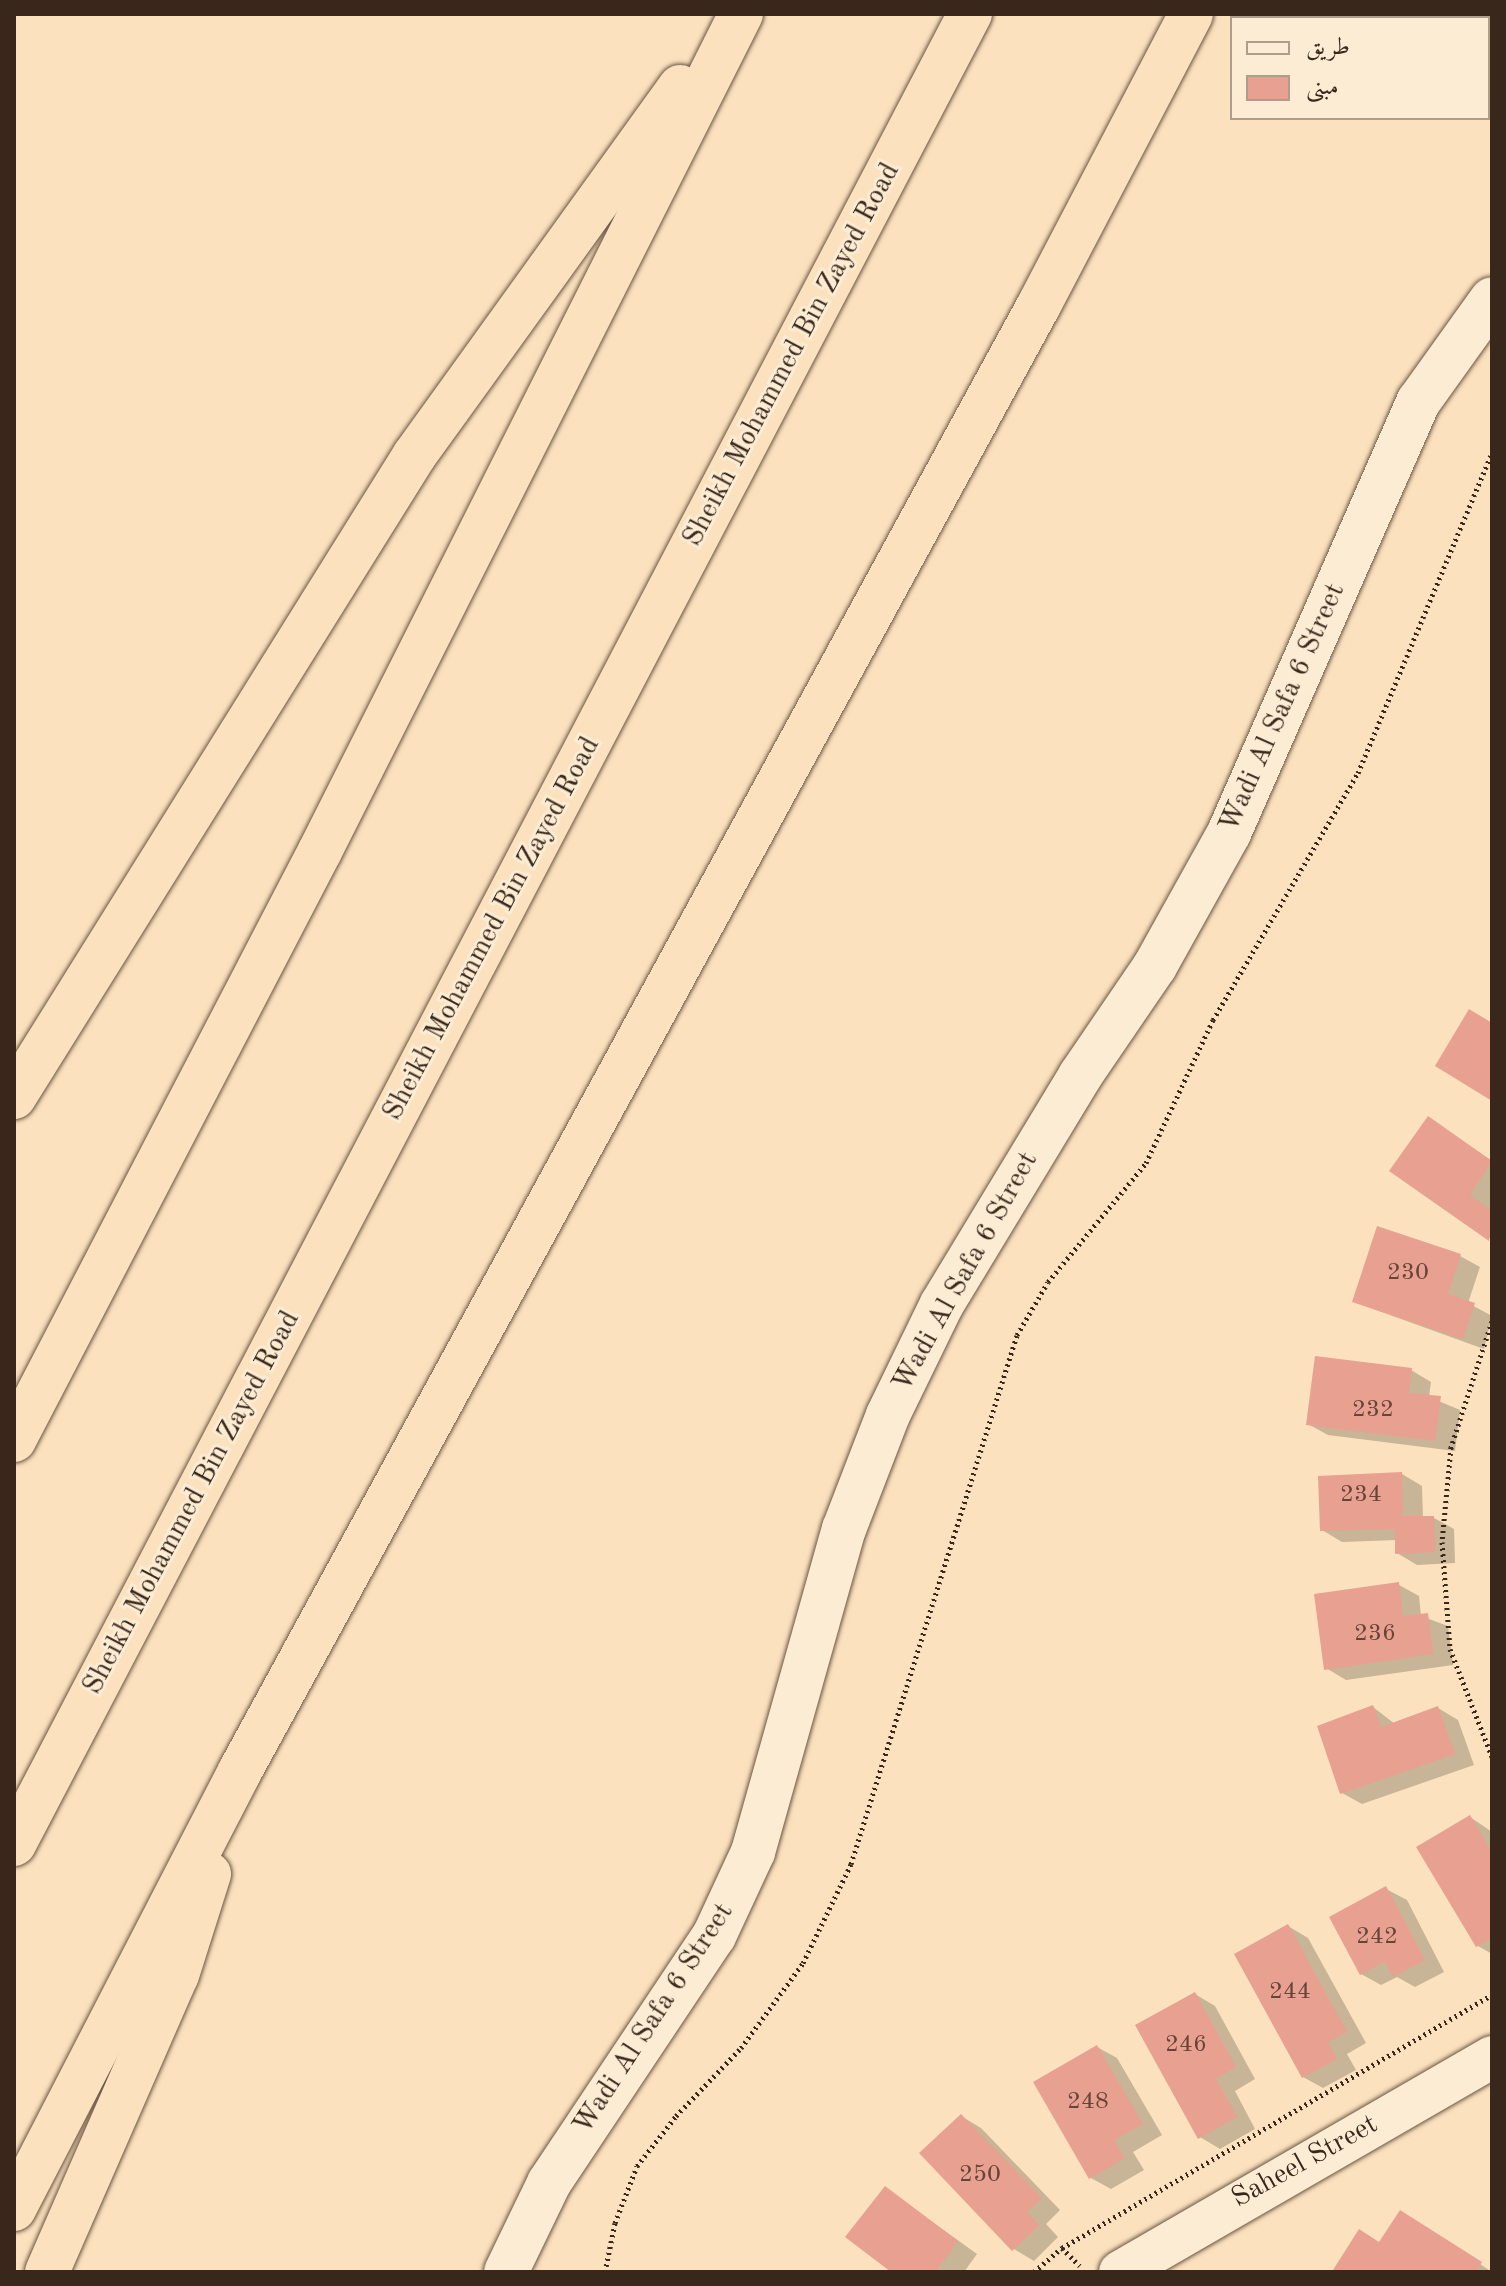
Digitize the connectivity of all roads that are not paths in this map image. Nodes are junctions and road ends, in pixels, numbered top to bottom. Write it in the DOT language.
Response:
graph roads {
  1 [pos="733,14"];
  2 [pos="741,14"];
  3 [pos="970,14"];
  4 [pos="1191,14"];
  5 [pos="1492,299"];
  6 [pos="14,1097"];
  7 [pos="14,1440"];
  8 [pos="240,1771"];
  9 [pos="14,1844"];
  10 [pos="1492,2057"];
  11 [pos="14,2209"];
  12 [pos="47,2272"];
  13 [pos="506,2272"];
  14 [pos="1120,2272"];
  1 -- 6 [label="highway"];
  2 -- 7 [label="highway"];
  3 -- 9 [label="highway, Sheikh Mohammed Bin Zayed Road"];
  4 -- 8 [label="highway"];
  5 -- 13 [label="street, Wadi Al Safa 6 Street"];
  8 -- 11 [label="highway"];
  8 -- 12 [label="highway"];
  10 -- 14 [label="street, Saheel Street"];
}
